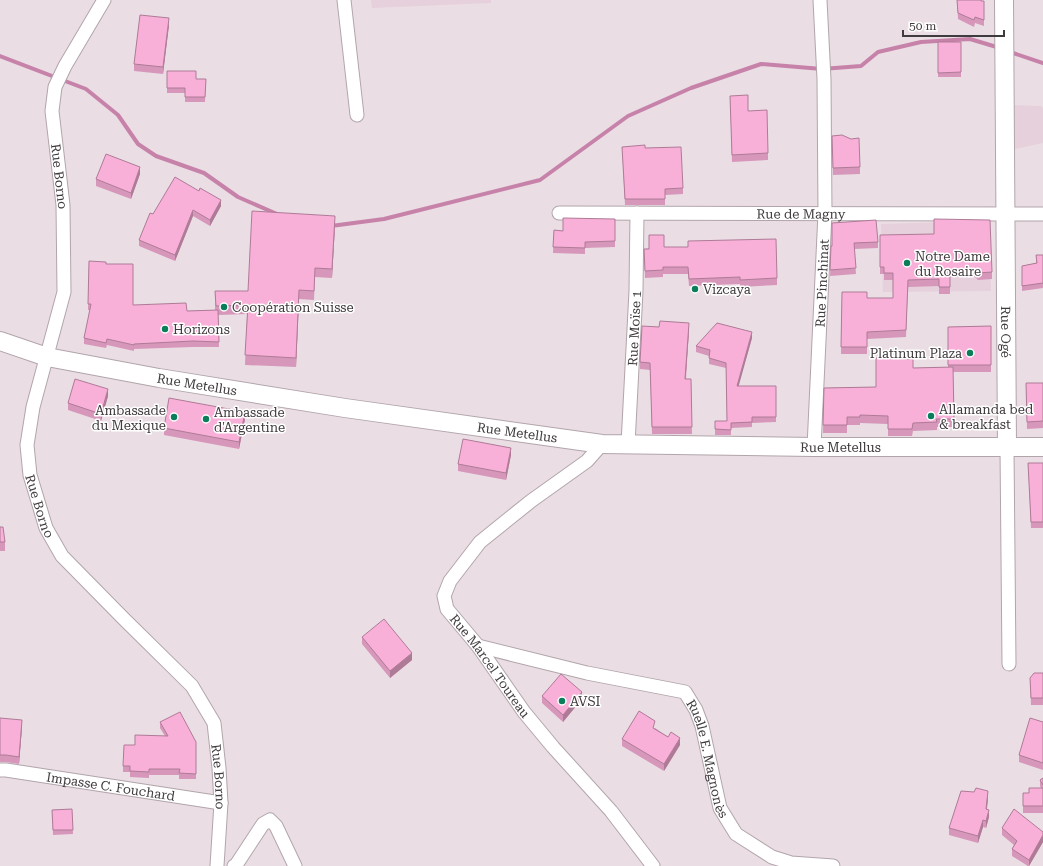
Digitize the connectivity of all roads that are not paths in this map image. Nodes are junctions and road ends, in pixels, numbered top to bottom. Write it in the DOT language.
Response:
graph roads {
  1 [pos="104,0"];
  2 [pos="344,0"];
  3 [pos="820,0"];
  4 [pos="1004,0"];
  5 [pos="357,115"];
  6 [pos="559,213"];
  7 [pos="637,213"];
  8 [pos="825,213"];
  9 [pos="1006,214"];
  10 [pos="1043,214"];
  11 [pos="0,342"];
  12 [pos="47,357"];
  13 [pos="602,444"];
  14 [pos="628,444"];
  15 [pos="814,447"];
  16 [pos="1043,447"];
  17 [pos="1007,448"];
  18 [pos="478,646"];
  19 [pos="1010,664"];
  20 [pos="0,770"];
  21 [pos="221,804"];
  22 [pos="791,864"];
  23 [pos="217,866"];
  24 [pos="234,866"];
  25 [pos="295,866"];
  26 [pos="653,866"];
  27 [pos="833,866"];
  1 -- 12 [label="street, Rue Borno"];
  2 -- 5 [label="street"];
  3 -- 8 [label="street, Rue Pinchinat"];
  4 -- 9 [label="street, Rue Ogé"];
  6 -- 7 [label="street, Rue de Magny"];
  7 -- 8 [label="street, Rue de Magny"];
  7 -- 14 [label="street, Rue Moïse 1"];
  8 -- 9 [label="street, Rue de Magny"];
  8 -- 15 [label="street, Rue Pinchinat"];
  9 -- 10 [label="street, Rue de Magny"];
  9 -- 17 [label="street, Rue Ogé"];
  11 -- 12 [label="street, Rue Metellus"];
  12 -- 13 [label="street, Rue Metellus"];
  12 -- 21 [label="street, Rue Borno"];
  13 -- 14 [label="street, Rue Metellus"];
  13 -- 18 [label="street, Rue Marcel Toureau"];
  14 -- 15 [label="street, Rue Metellus"];
  15 -- 17 [label="street, Rue Metellus"];
  16 -- 17 [label="street, Rue Metellus"];
  17 -- 19 [label="street, Rue Ogé"];
  18 -- 22 [label="street, Ruelle E. Magnonès"];
  18 -- 26 [label="street, Rue Marcel Toureau"];
  20 -- 21 [label="street, Impasse C. Fouchard"];
  21 -- 23 [label="street, Rue Borno"];
  22 -- 27 [label="street, Ruelle E. Magnonès"];
  24 -- 25 [label="street"];
}
